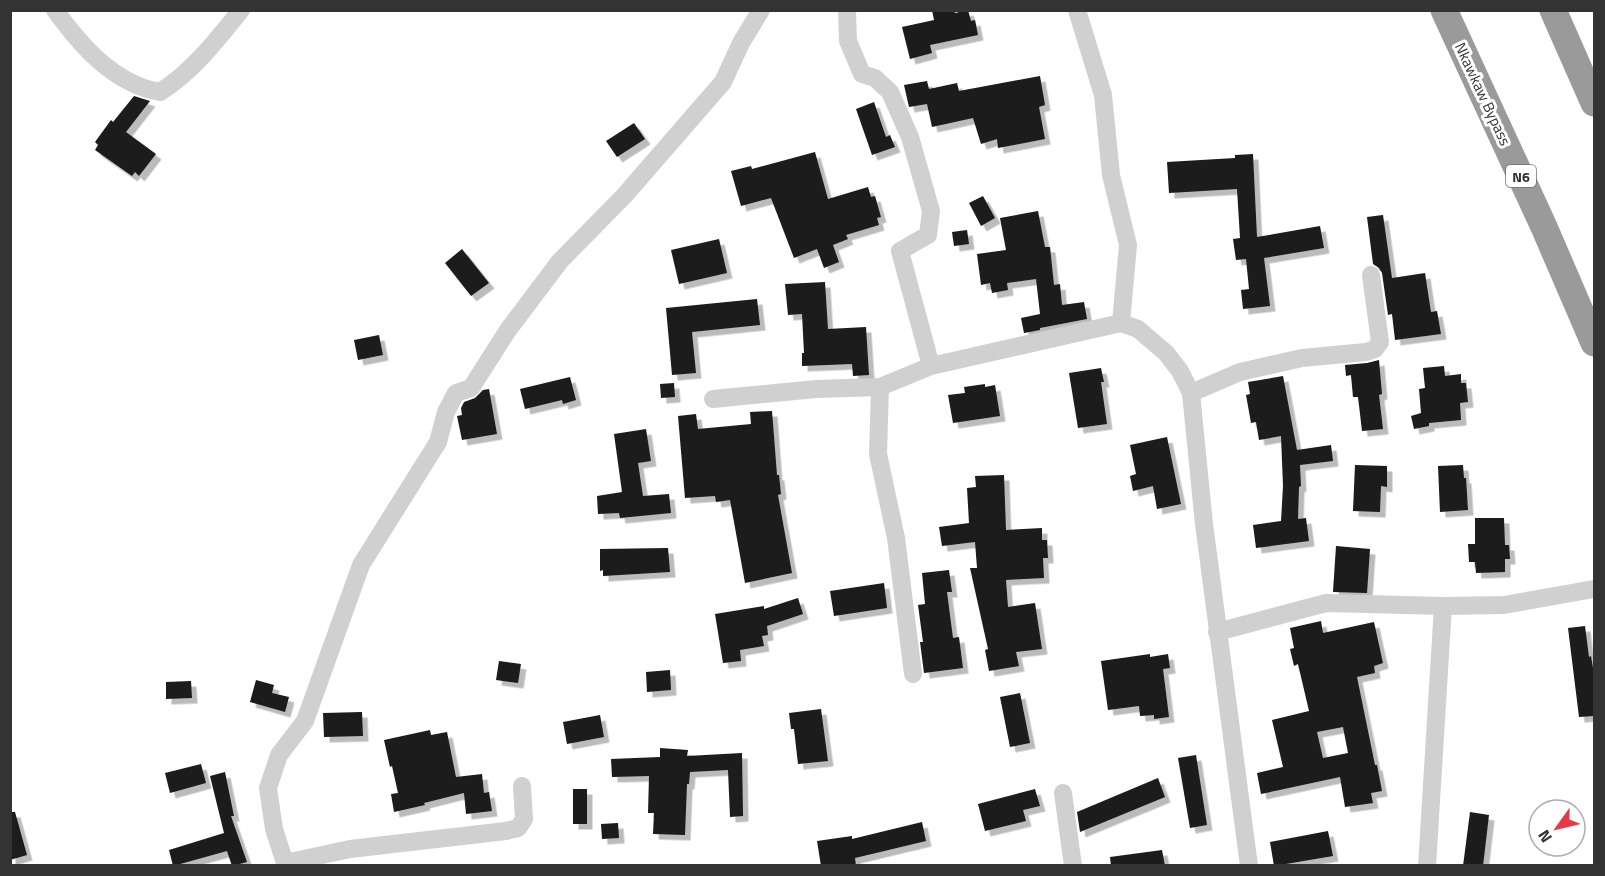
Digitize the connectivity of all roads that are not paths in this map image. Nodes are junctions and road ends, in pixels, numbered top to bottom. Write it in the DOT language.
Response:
graph roads {
  1 [pos="55,10"];
  2 [pos="241,10"];
  3 [pos="761,10"];
  4 [pos="847,10"];
  5 [pos="1077,10"];
  6 [pos="1444,10"];
  7 [pos="1553,10"];
  8 [pos="1594,103"];
  9 [pos="1371,275"];
  10 [pos="1121,323"];
  11 [pos="1594,343"];
  12 [pos="931,366"];
  13 [pos="880,387"];
  14 [pos="1191,393"];
  15 [pos="713,399"];
  16 [pos="1594,589"];
  17 [pos="1443,606"];
  18 [pos="1217,632"];
  19 [pos="913,674"];
  20 [pos="522,786"];
  21 [pos="1063,793"];
  22 [pos="351,857"];
  23 [pos="1073,866"];
  24 [pos="1249,866"];
  25 [pos="1427,866"];
  1 -- 2 [label="street"];
  3 -- 22 [label="street"];
  4 -- 12 [label="street"];
  5 -- 10 [label="street"];
  6 -- 11 [label="highway, Nkawkaw Bypass / N6"];
  7 -- 8 [label="highway"];
  9 -- 14 [label="street"];
  10 -- 12 [label="street"];
  10 -- 14 [label="street"];
  12 -- 13 [label="street"];
  13 -- 15 [label="street"];
  13 -- 19 [label="street"];
  14 -- 18 [label="street"];
  16 -- 17 [label="street"];
  17 -- 18 [label="street"];
  17 -- 25 [label="street"];
  18 -- 24 [label="street"];
  20 -- 22 [label="street"];
  21 -- 23 [label="street"];
}
